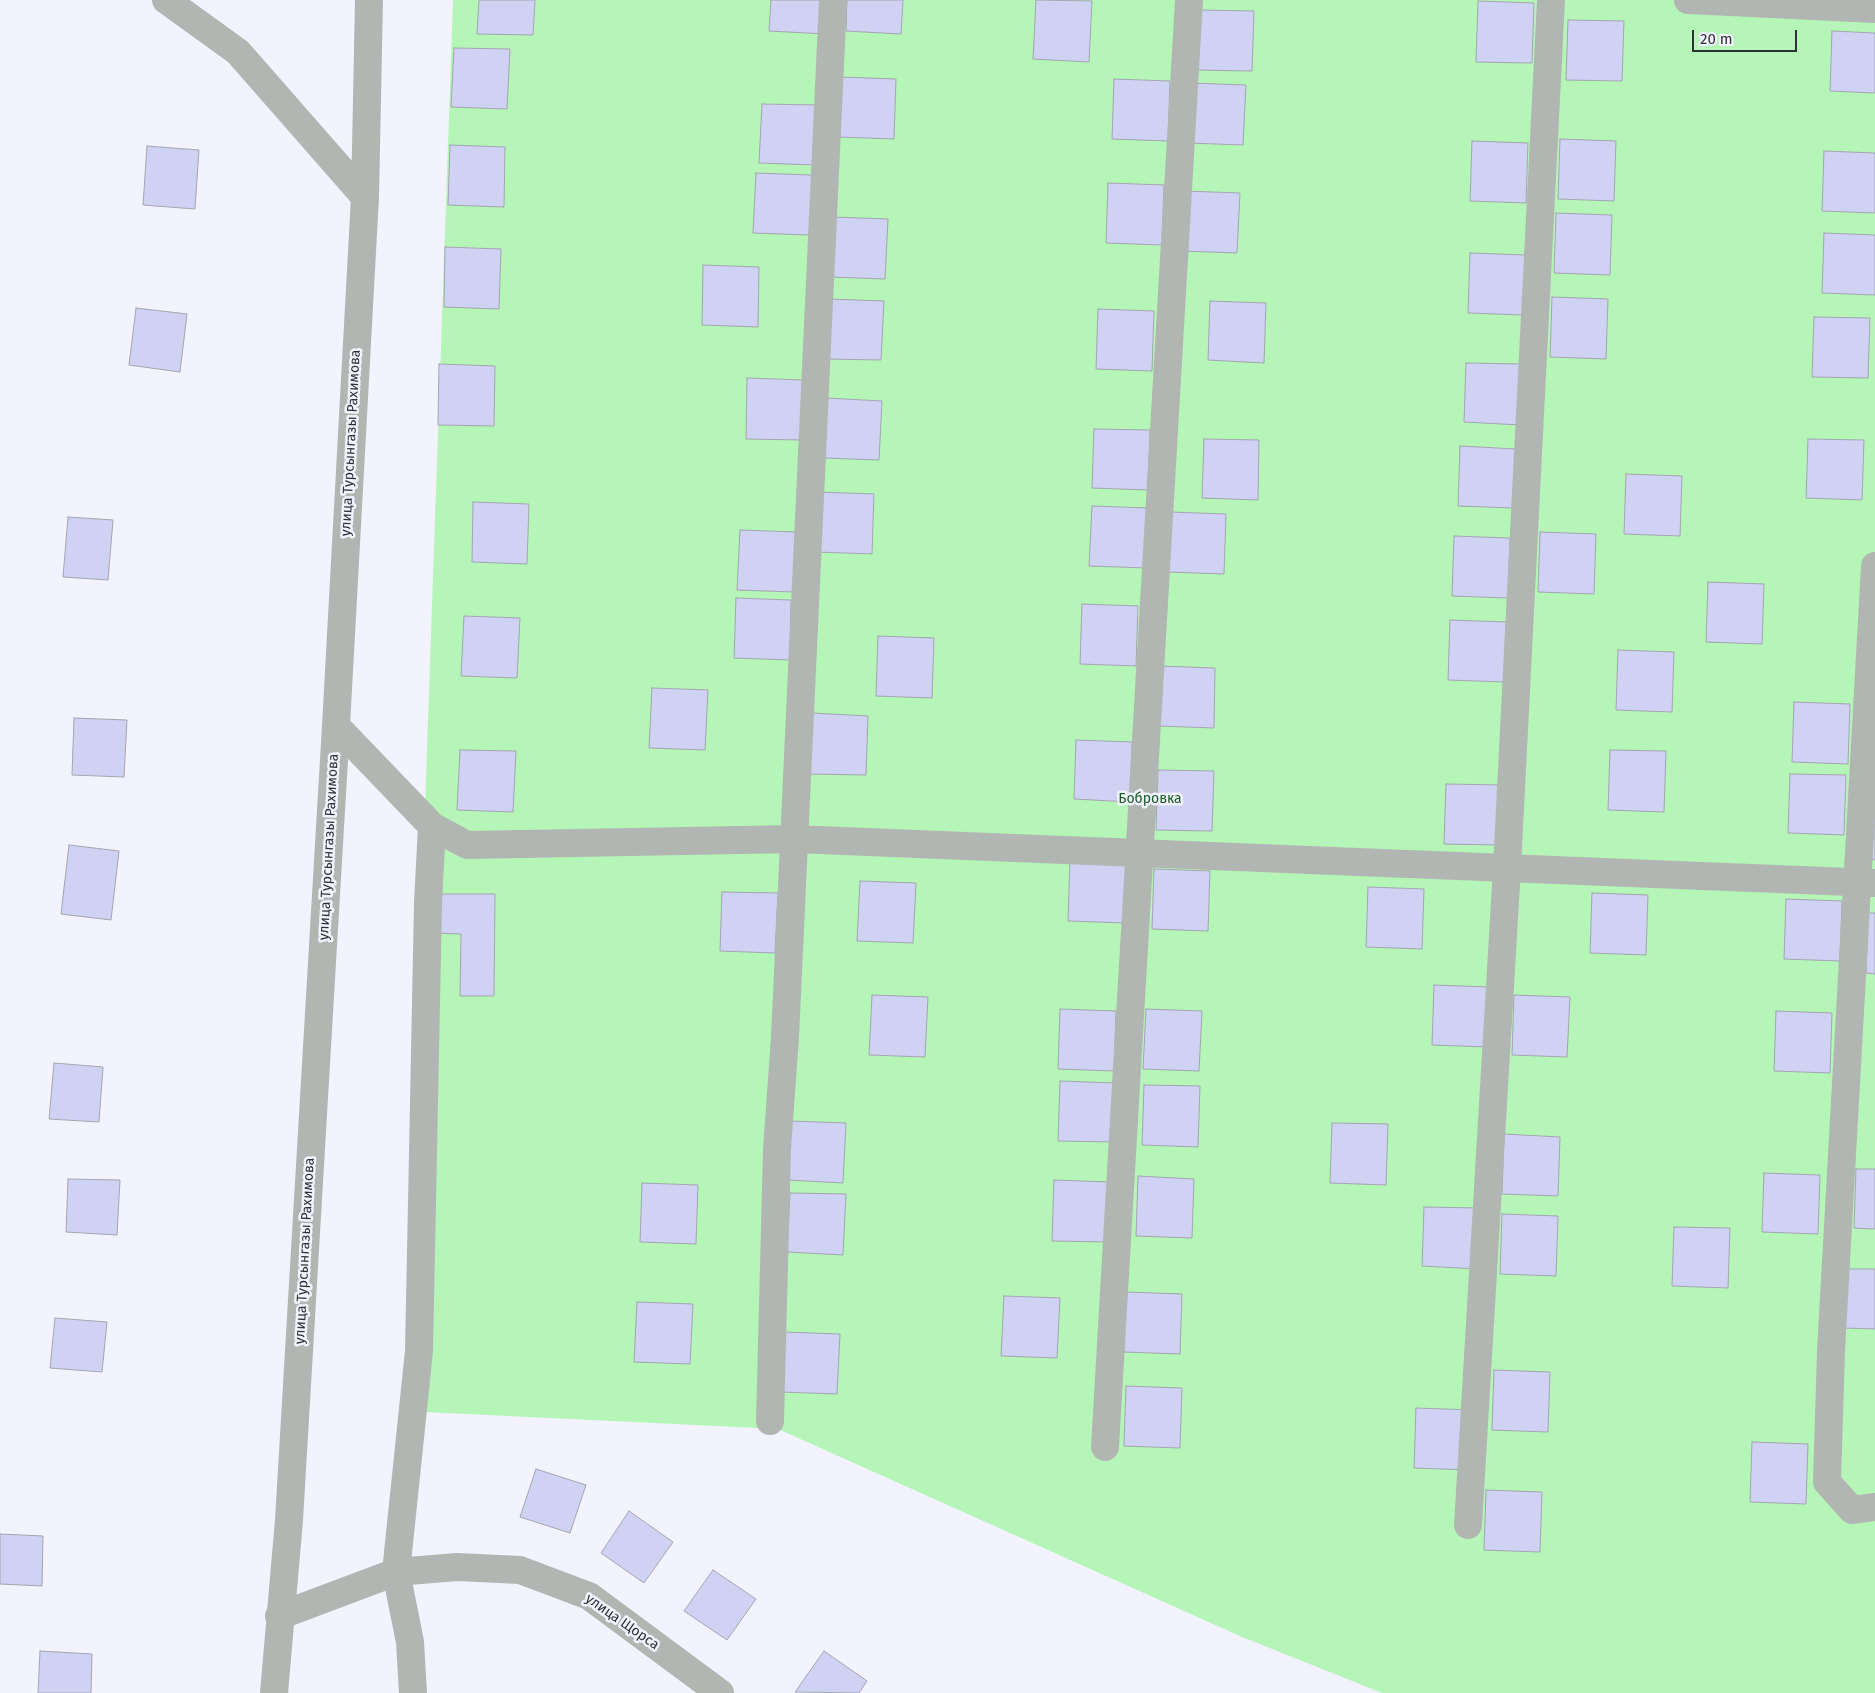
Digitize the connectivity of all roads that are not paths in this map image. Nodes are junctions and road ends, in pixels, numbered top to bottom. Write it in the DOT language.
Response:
graph roads {
  1 [pos="166,0"];
  2 [pos="369,0"];
  3 [pos="833,0"];
  4 [pos="1189,0"];
  5 [pos="1552,0"];
  6 [pos="1688,0"];
  7 [pos="1875,9"];
  8 [pos="365,197"];
  9 [pos="1875,566"];
  10 [pos="336,726"];
  11 [pos="432,826"];
  12 [pos="794,839"];
  13 [pos="1141,852"];
  14 [pos="1507,868"];
  15 [pos="1867,882"];
  16 [pos="770,1422"];
  17 [pos="1105,1447"];
  18 [pos="1863,1508"];
  19 [pos="1468,1525"];
  20 [pos="396,1572"];
  21 [pos="279,1616"];
  22 [pos="274,1693"];
  23 [pos="413,1693"];
  24 [pos="720,1693"];
  1 -- 8 [label="street"];
  2 -- 8 [label="street, улица Турсынгазы Рахимова"];
  3 -- 12 [label="street"];
  4 -- 13 [label="street"];
  5 -- 14 [label="street"];
  6 -- 7 [label="street"];
  8 -- 10 [label="street, улица Турсынгазы Рахимова"];
  9 -- 15 [label="street"];
  10 -- 11 [label="street"];
  10 -- 21 [label="street, улица Турсынгазы Рахимова"];
  11 -- 12 [label="street"];
  11 -- 20 [label="street"];
  12 -- 13 [label="street"];
  12 -- 16 [label="street"];
  13 -- 14 [label="street"];
  13 -- 17 [label="street"];
  14 -- 15 [label="street"];
  14 -- 19 [label="street"];
  15 -- 18 [label="street"];
  20 -- 21 [label="street, улица Щорса"];
  20 -- 23 [label="street"];
  20 -- 24 [label="street, улица Щорса"];
  21 -- 22 [label="street, улица Турсынгазы Рахимова"];
}
